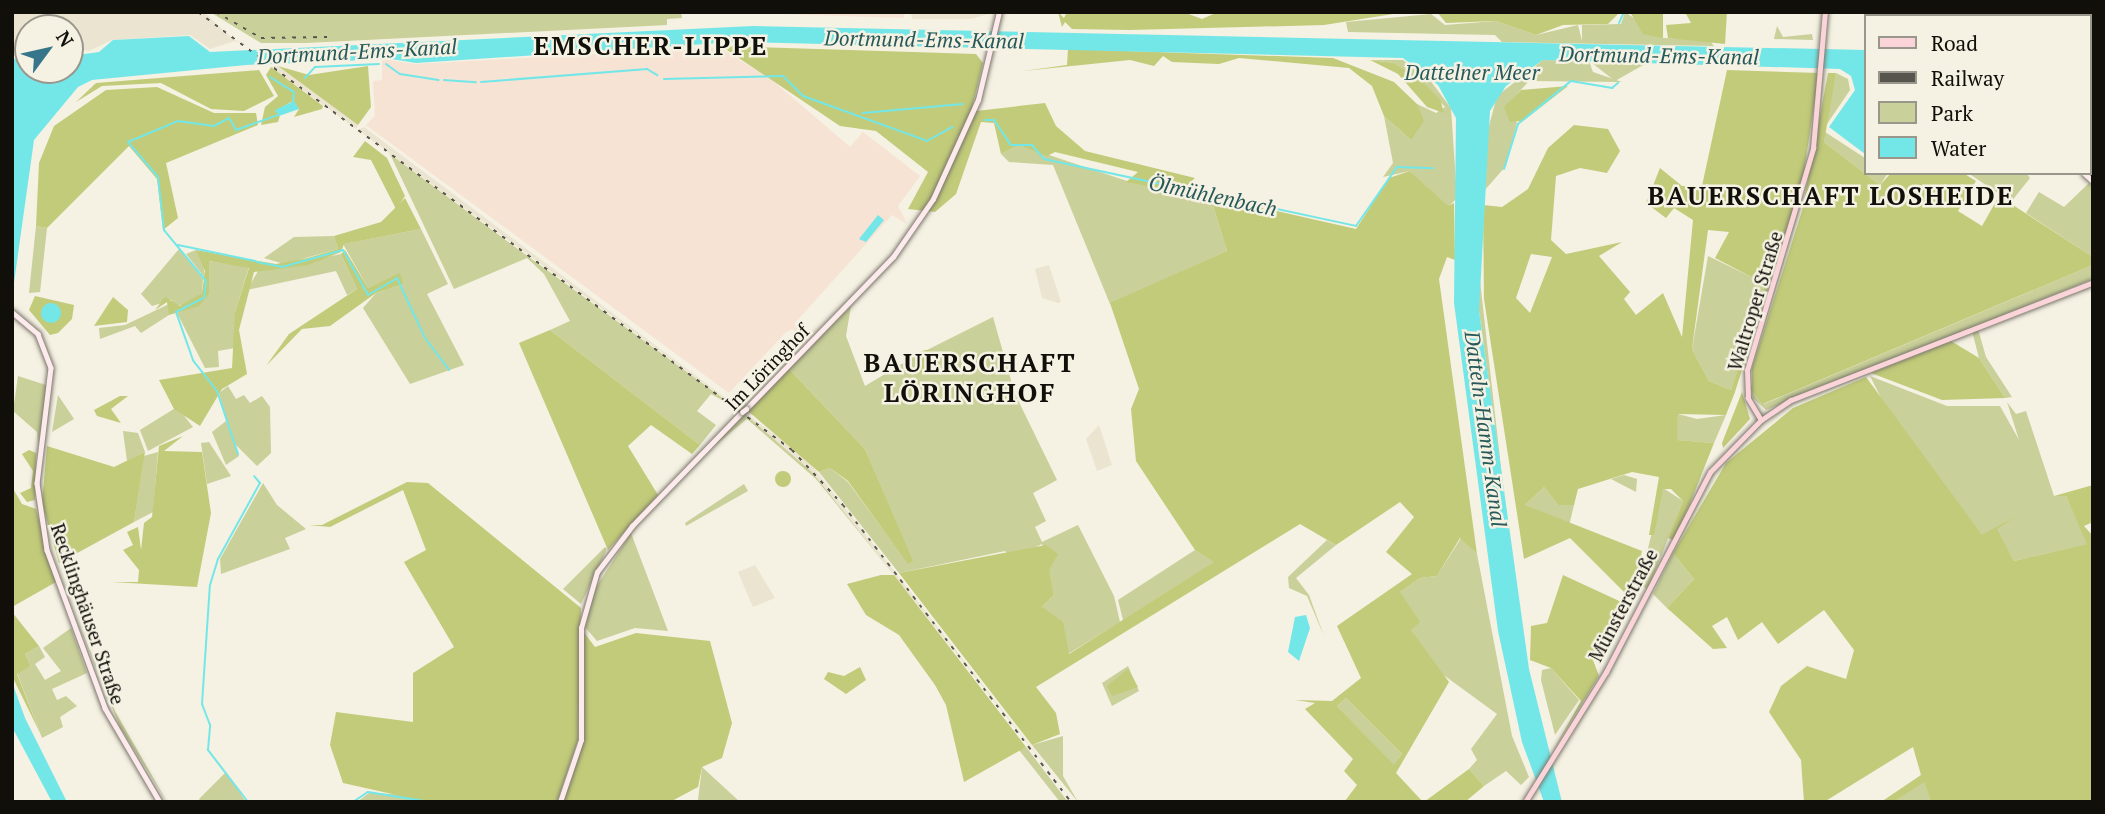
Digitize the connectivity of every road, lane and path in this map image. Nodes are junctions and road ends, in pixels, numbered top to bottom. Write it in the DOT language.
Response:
graph roads {
  1 [pos="999,12"];
  2 [pos="1825,12"];
  3 [pos="2093,282"];
  4 [pos="12,312"];
  5 [pos="1751,405"];
  6 [pos="1773,411"];
  7 [pos="1761,420"];
  8 [pos="160,802"];
  9 [pos="560,802"];
  10 [pos="1524,802"];
  1 -- 9 [label="street, Im Löringhof"];
  2 -- 5 [label="main road, Waltroper Straße"];
  3 -- 6 [label="main road"];
  4 -- 8 [label="street, Recklinghäuser Straße"];
  5 -- 6 [label="main road"];
  5 -- 7 [label="main road, Waltroper Straße"];
  6 -- 7 [label="main road"];
  7 -- 10 [label="main road, Münsterstraße"];
}
